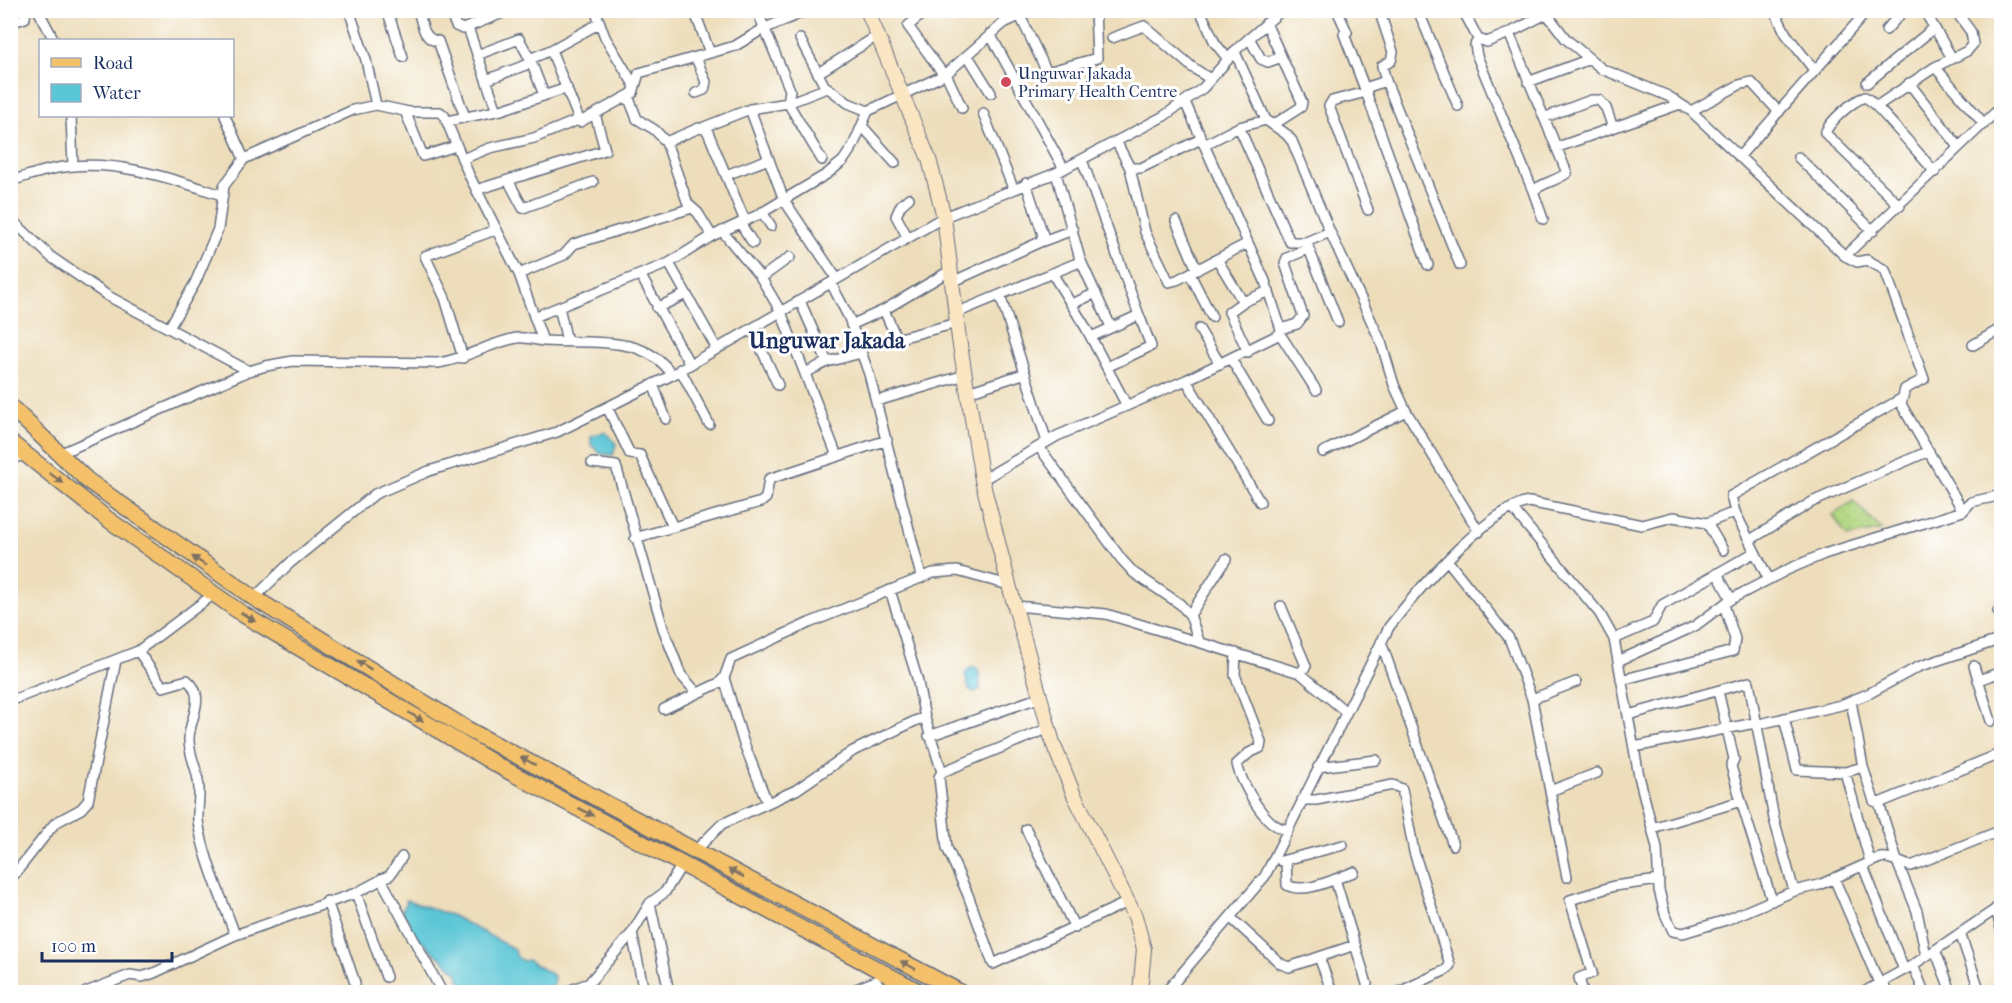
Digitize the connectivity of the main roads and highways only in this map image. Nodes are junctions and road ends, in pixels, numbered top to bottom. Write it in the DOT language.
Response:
graph roads {
  1 [pos="10,406"];
  2 [pos="10,442"];
  3 [pos="920,993"];
  4 [pos="960,993"];
  4 -- 1 [label="main road, one-way"];
  2 -- 3 [label="main road, one-way"];
}
